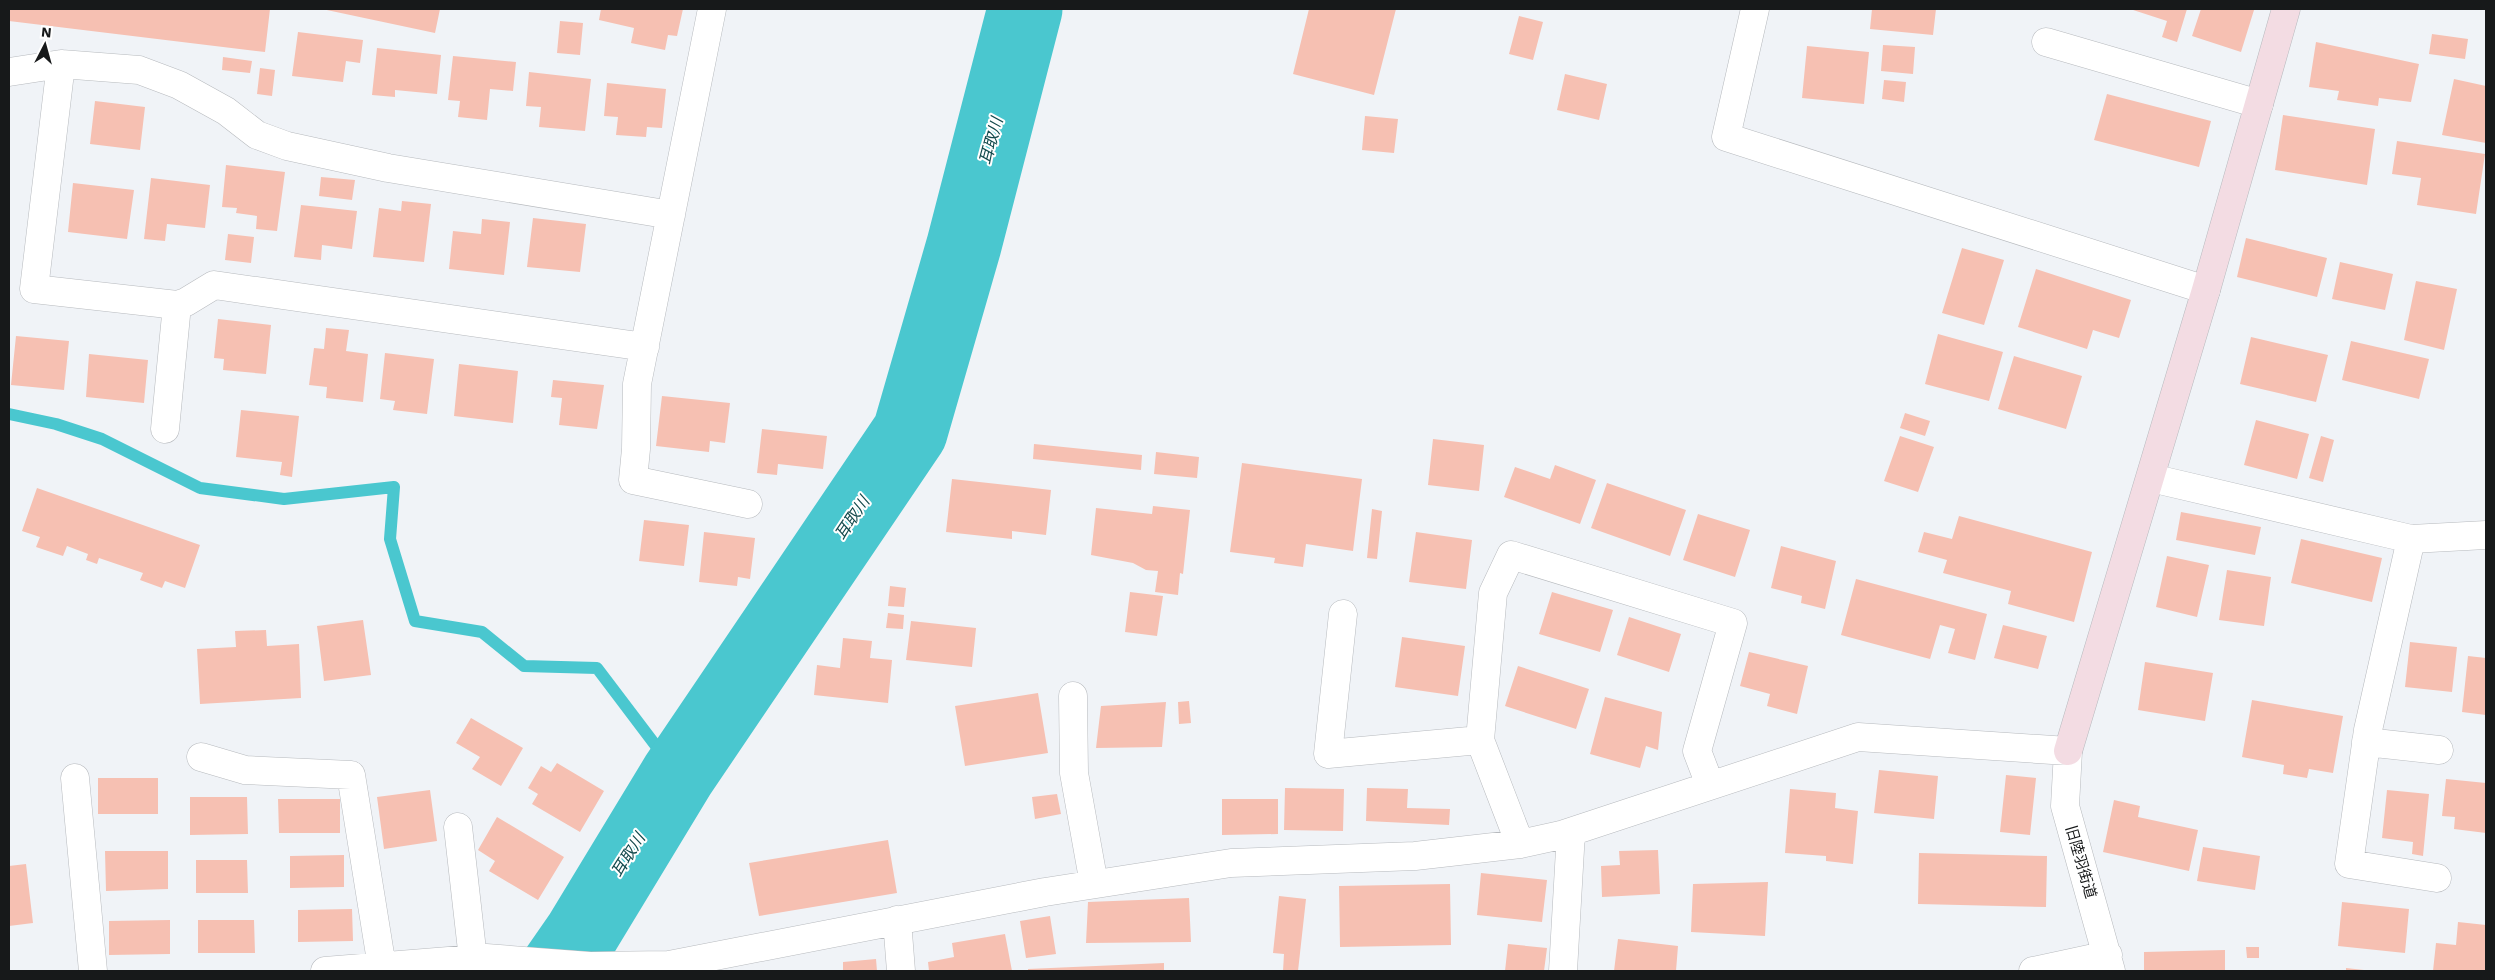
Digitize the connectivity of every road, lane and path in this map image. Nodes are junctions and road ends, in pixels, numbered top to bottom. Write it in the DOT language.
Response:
graph roads {
  1 [pos="712,9"];
  2 [pos="1755,9"];
  3 [pos="2286,9"];
  4 [pos="2046,42"];
  5 [pos="61,64"];
  6 [pos="9,72"];
  7 [pos="2259,104"];
  8 [pos="671,215"];
  9 [pos="2206,290"];
  10 [pos="177,304"];
  11 [pos="645,347"];
  12 [pos="165,429"];
  13 [pos="2151,478"];
  14 [pos="748,504"];
  15 [pos="2486,535"];
  16 [pos="2411,539"];
  17 [pos="1343,614"];
  18 [pos="1072,696"];
  19 [pos="1480,740"];
  20 [pos="2366,742"];
  21 [pos="2439,750"];
  22 [pos="2068,751"];
  23 [pos="201,757"];
  24 [pos="75,778"];
  25 [pos="1710,785"];
  26 [pos="458,827"];
  27 [pos="1571,832"];
  28 [pos="1520,844"];
  29 [pos="2437,878"];
  30 [pos="1094,884"];
  31 [pos="897,920"];
  32 [pos="480,959"];
  33 [pos="2110,963"];
  34 [pos="382,967"];
  35 [pos="598,968"];
  36 [pos="631,968"];
  37 [pos="94,971"];
  38 [pos="325,971"];
  39 [pos="902,971"];
  40 [pos="1563,971"];
  41 [pos="2033,971"];
  1 -- 8 [label="street"];
  2 -- 9 [label="street"];
  3 -- 7 [label="street"];
  4 -- 7 [label="street"];
  5 -- 6 [label="street"];
  5 -- 8 [label="street"];
  5 -- 10 [label="street"];
  7 -- 9 [label="street"];
  8 -- 11 [label="street"];
  9 -- 13 [label="street"];
  10 -- 11 [label="street"];
  10 -- 12 [label="street"];
  11 -- 14 [label="street"];
  13 -- 16 [label="street"];
  13 -- 22 [label="street"];
  15 -- 16 [label="street"];
  16 -- 20 [label="street"];
  17 -- 19 [label="street"];
  18 -- 30 [label="street"];
  19 -- 25 [label="street"];
  19 -- 28 [label="street"];
  20 -- 21 [label="street"];
  20 -- 29 [label="street"];
  22 -- 25 [label="street"];
  22 -- 33 [label="street, 旧陸羽街道"];
  23 -- 34 [label="street"];
  24 -- 37 [label="street"];
  25 -- 27 [label="street"];
  26 -- 32 [label="street"];
  27 -- 28 [label="street"];
  27 -- 40 [label="street"];
  28 -- 30 [label="street"];
  30 -- 31 [label="street"];
  31 -- 36 [label="street"];
  31 -- 39 [label="street"];
  32 -- 34 [label="street"];
  32 -- 35 [label="street"];
  33 -- 41 [label="street"];
  34 -- 38 [label="street"];
  35 -- 36 [label="street"];
}
